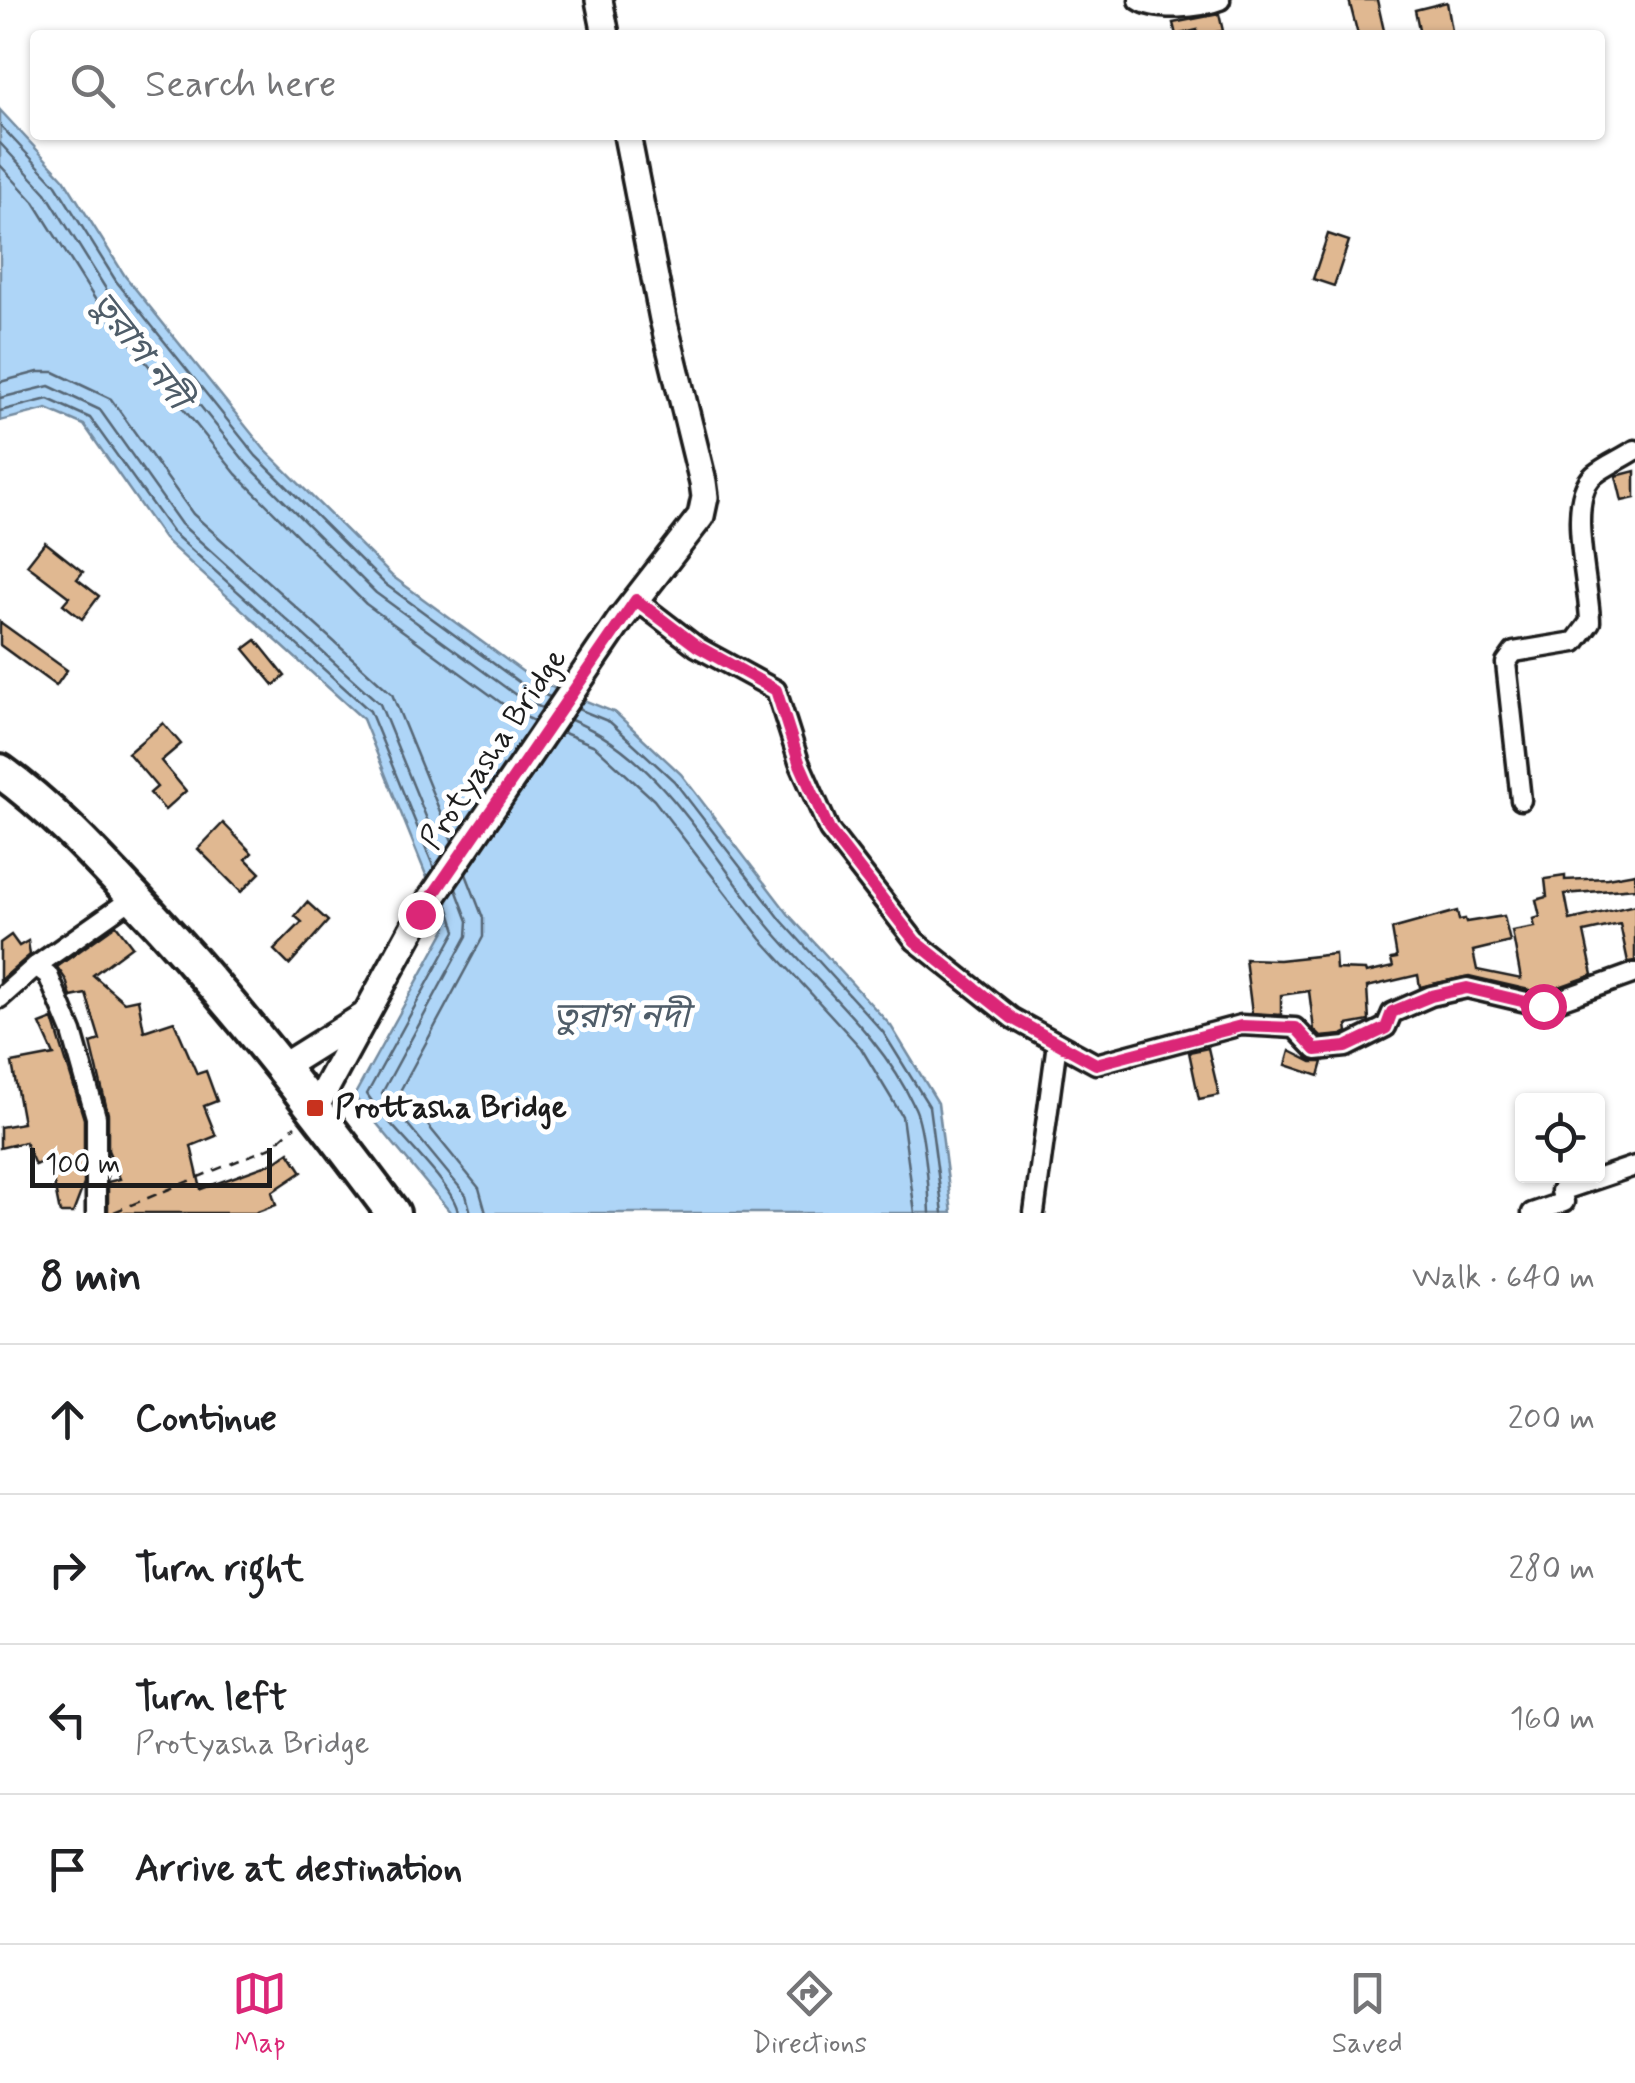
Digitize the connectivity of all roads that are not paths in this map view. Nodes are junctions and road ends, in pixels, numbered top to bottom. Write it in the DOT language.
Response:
graph roads {
  1 [pos="599,0"];
  2 [pos="1139,0"];
  3 [pos="1220,0"];
  4 [pos="605,30"];
  5 [pos="628,140"];
  6 [pos="1635,450"];
  7 [pos="628,610"];
  8 [pos="0,771"];
  9 [pos="1521,800"];
  10 [pos="134,897"];
  11 [pos="36,966"];
  12 [pos="1635,972"];
  13 [pos="0,998"];
  14 [pos="366,1014"];
  15 [pos="1057,1043"];
  16 [pos="282,1067"];
  17 [pos="315,1108"];
  18 [pos="1635,1166"];
  19 [pos="96,1213"];
  20 [pos="394,1213"];
  21 [pos="1034,1213"];
  22 [pos="1532,1213"];
  1 -- 4 [label="street"];
  2 -- 3 [label="street"];
  5 -- 7 [label="street, Protyasha Bridge"];
  6 -- 9 [label="street"];
  7 -- 14 [label="street, Protyasha Bridge"];
  7 -- 15 [label="street"];
  8 -- 10 [label="highway"];
  10 -- 11 [label="street"];
  10 -- 16 [label="highway"];
  11 -- 13 [label="street"];
  11 -- 19 [label="street"];
  12 -- 15 [label="street"];
  14 -- 16 [label="street"];
  14 -- 17 [label="street, Protyasha Bridge"];
  15 -- 21 [label="street"];
  16 -- 17 [label="highway"];
  17 -- 20 [label="highway"];
  18 -- 22 [label="street"];
}
